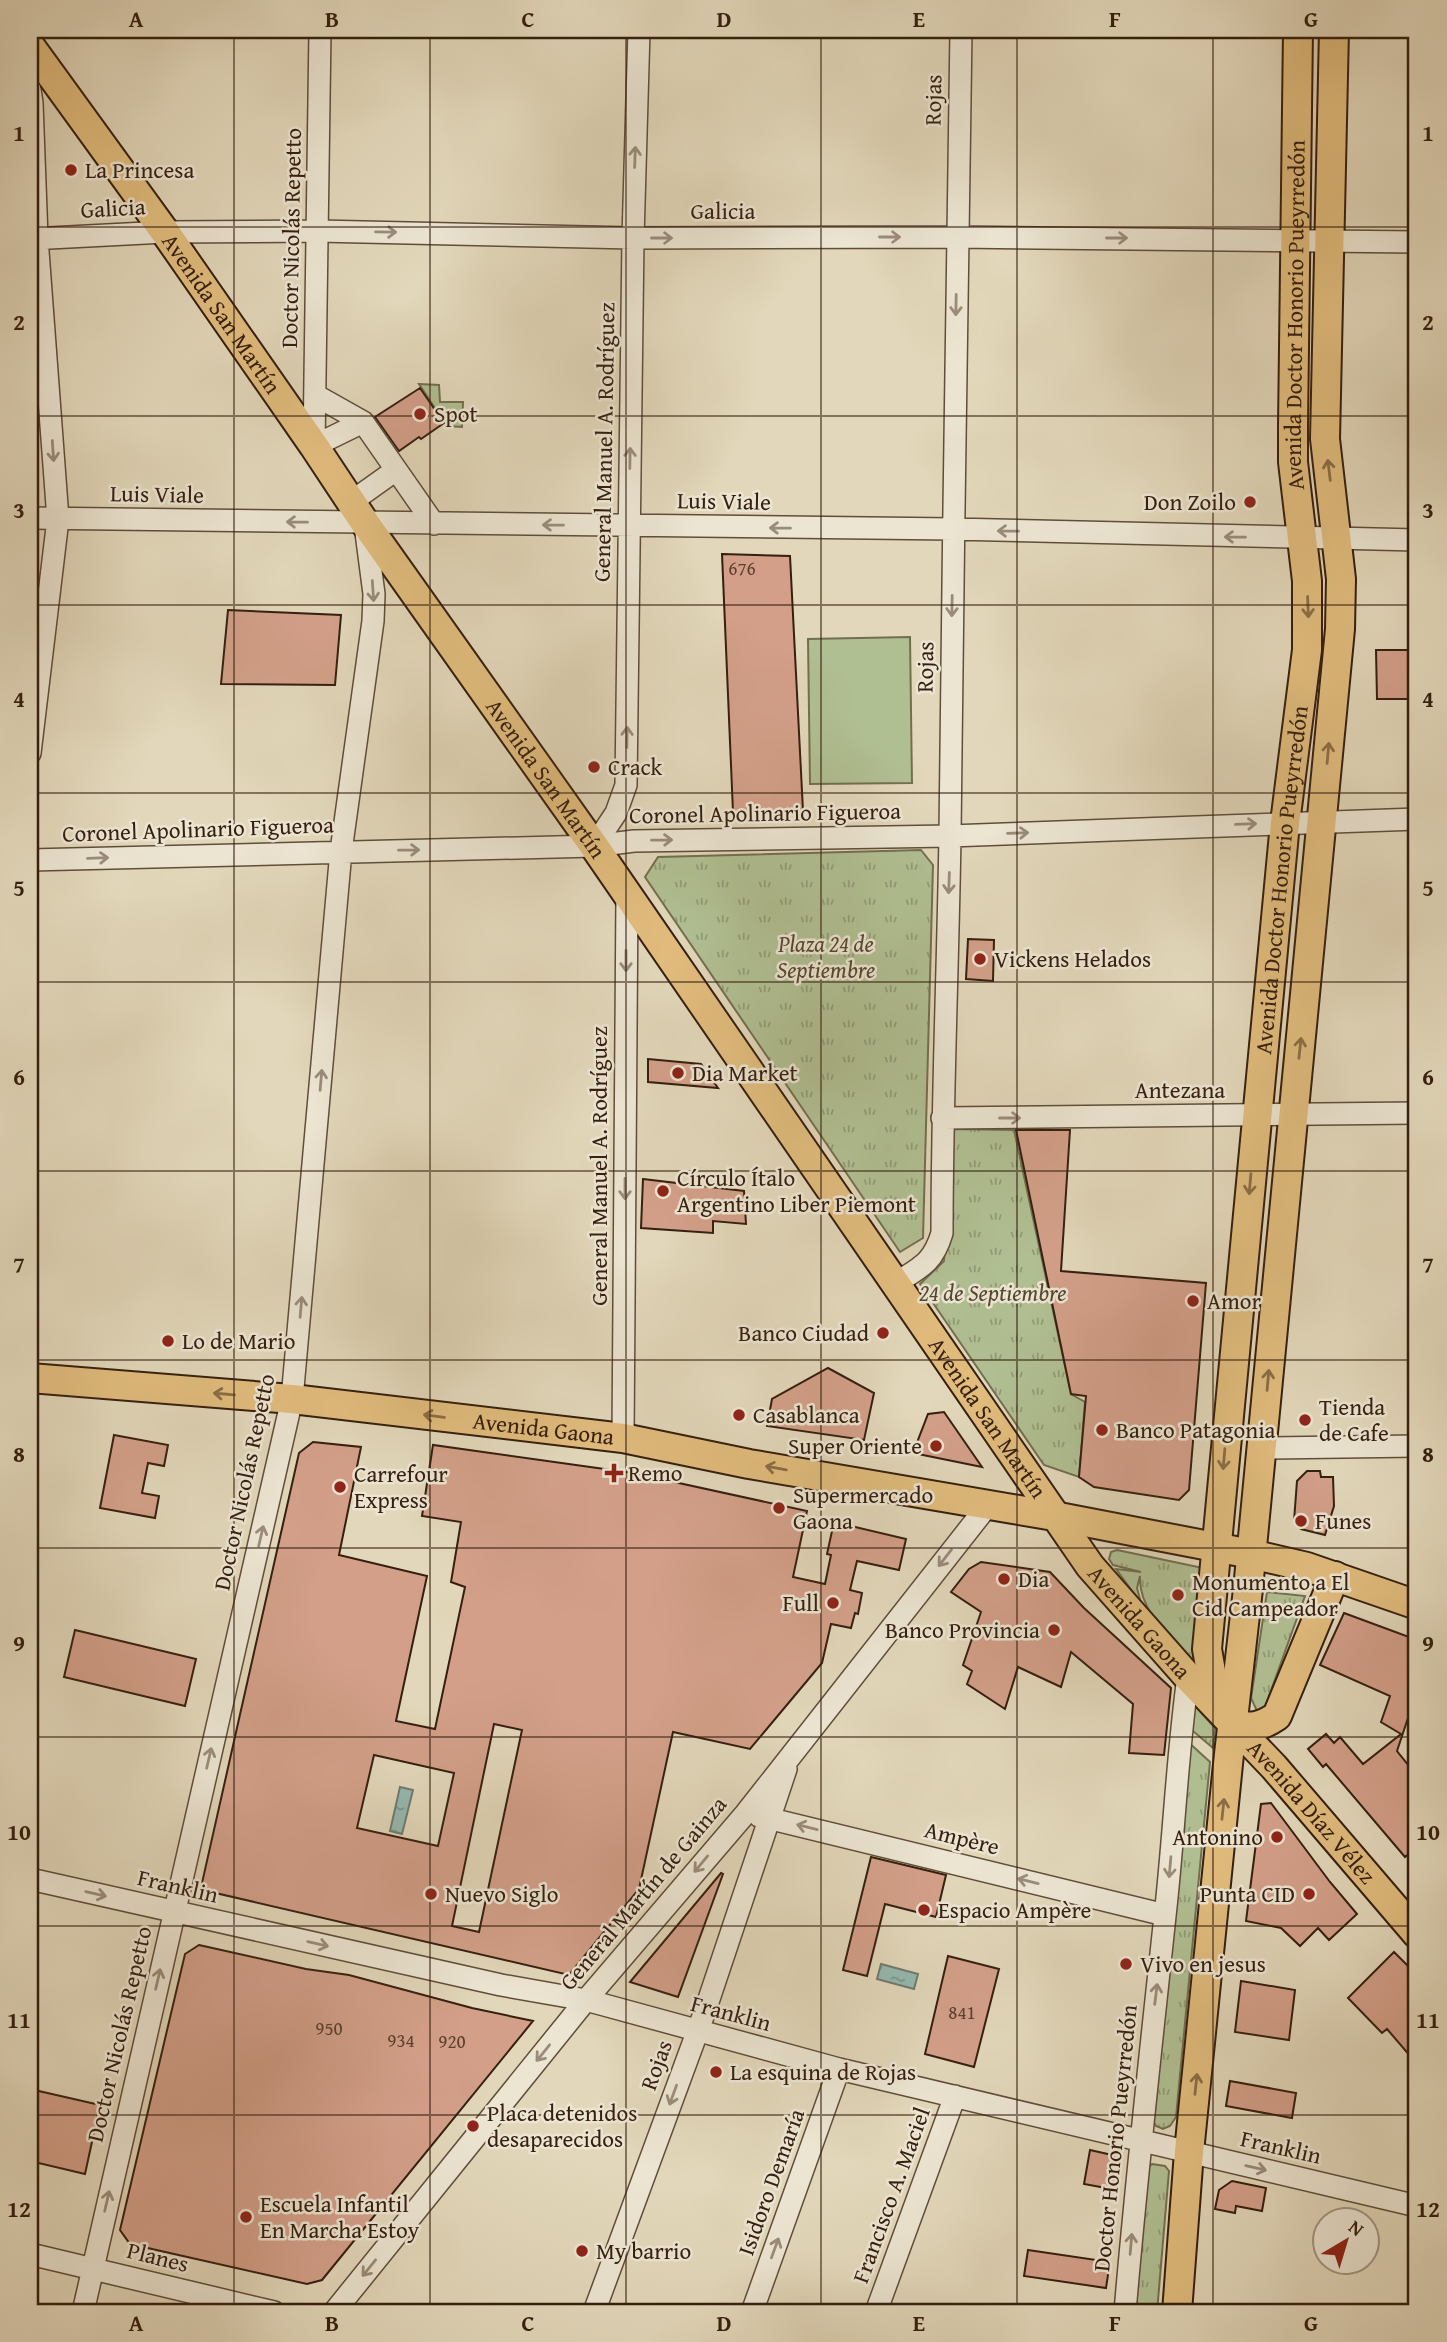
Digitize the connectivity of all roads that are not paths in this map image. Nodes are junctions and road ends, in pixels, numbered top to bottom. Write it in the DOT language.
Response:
graph roads {
  1 [pos="320,30"];
  2 [pos="639,30"];
  3 [pos="961,30"];
  4 [pos="1298,30"];
  5 [pos="1334,30"];
  6 [pos="30,46"];
  7 [pos="30,90"];
  8 [pos="318,231"];
  9 [pos="164,232"];
  10 [pos="957,237"];
  11 [pos="33,238"];
  12 [pos="633,238"];
  13 [pos="1296,240"];
  14 [pos="1329,240"];
  15 [pos="1417,242"];
  16 [pos="315,395"];
  17 [pos="363,422"];
  18 [pos="314,446"];
  19 [pos="396,470"];
  20 [pos="358,513"];
  21 [pos="30,519"];
  22 [pos="58,519"];
  23 [pos="434,524"];
  24 [pos="630,526"];
  25 [pos="953,530"];
  26 [pos="1338,538"];
  27 [pos="1303,539"];
  28 [pos="1417,540"];
  29 [pos="30,753"];
  30 [pos="1417,819"];
  31 [pos="1322,821"];
  32 [pos="1285,822"];
  33 [pos="950,836"];
  34 [pos="594,846"];
  35 [pos="341,851"];
  36 [pos="30,860"];
  37 [pos="627,893"];
  38 [pos="1417,1113"];
  39 [pos="1256,1116"];
  40 [pos="1293,1116"];
  41 [pos="942,1118"];
  42 [pos="895,1283"];
  43 [pos="30,1378"];
  44 [pos="292,1399"];
  45 [pos="623,1438"];
  46 [pos="1003,1439"];
  47 [pos="1417,1446"];
  48 [pos="1261,1448"];
  49 [pos="988,1505"];
  50 [pos="1054,1516"];
  51 [pos="1216,1548"];
  52 [pos="1251,1553"];
  53 [pos="1335,1576"];
  54 [pos="1417,1605"];
  55 [pos="1188,1677"];
  56 [pos="1232,1724"];
  57 [pos="791,1754"];
  58 [pos="746,1813"];
  59 [pos="771,1819"];
  60 [pos="30,1879"];
  61 [pos="174,1912"];
  62 [pos="1165,1915"];
  63 [pos="1417,1934"];
  64 [pos="586,2000"];
  65 [pos="696,2031"];
  66 [pos="839,2069"];
  67 [pos="955,2096"];
  68 [pos="1140,2140"];
  69 [pos="1189,2152"];
  70 [pos="1417,2206"];
  71 [pos="30,2254"];
  72 [pos="92,2268"];
  73 [pos="83,2312"];
  74 [pos="274,2312"];
  75 [pos="334,2312"];
  76 [pos="594,2312"];
  77 [pos="752,2312"];
  78 [pos="876,2312"];
  79 [pos="1125,2312"];
  80 [pos="1177,2312"];
  1 -- 8 [label="street, Doctor Nicolás Repetto"];
  12 -- 2 [label="street, General Manuel A. Rodríguez, one-way"];
  3 -- 10 [label="street, Rojas"];
  4 -- 13 [label="main road, Avenida Doctor Honorio Pueyrredón"];
  5 -- 14 [label="main road, Avenida Doctor Honorio Pueyrredón"];
  6 -- 9 [label="main road, Avenida San Martín"];
  7 -- 11 [label="street"];
  8 -- 9 [label="street, Galicia"];
  8 -- 12 [label="street, Galicia, one-way"];
  8 -- 16 [label="street, Doctor Nicolás Repetto"];
  9 -- 11 [label="street, Galicia"];
  9 -- 18 [label="main road, Avenida San Martín"];
  12 -- 10 [label="street, Galicia, one-way"];
  10 -- 13 [label="street, Galicia, one-way"];
  10 -- 25 [label="street, Rojas, one-way"];
  11 -- 22 [label="street, one-way"];
  24 -- 12 [label="street, General Manuel A. Rodríguez, one-way"];
  13 -- 14 [label="street, Galicia"];
  13 -- 27 [label="main road, Avenida Doctor Honorio Pueyrredón"];
  14 -- 15 [label="street, Galicia"];
  26 -- 14 [label="main road, Avenida Doctor Honorio Pueyrredón, one-way"];
  16 -- 17 [label="street"];
  16 -- 18 [label="street, Doctor Nicolás Repetto"];
  17 -- 18 [label="street"];
  17 -- 19 [label="street"];
  18 -- 20 [label="main road, Avenida San Martín"];
  19 -- 20 [label="street"];
  19 -- 23 [label="street"];
  20 -- 22 [label="street, Luis Viale, one-way"];
  20 -- 23 [label="street, Luis Viale"];
  20 -- 34 [label="main road, Avenida San Martín"];
  20 -- 35 [label="street, Doctor Nicolás Repetto, one-way"];
  21 -- 22 [label="street, Luis Viale"];
  22 -- 29 [label="street"];
  24 -- 23 [label="street, Luis Viale, one-way"];
  25 -- 24 [label="street, Luis Viale, one-way"];
  34 -- 24 [label="street, General Manuel A. Rodríguez, one-way"];
  27 -- 25 [label="street, Luis Viale, one-way"];
  25 -- 33 [label="street, Rojas, one-way"];
  26 -- 27 [label="street, Luis Viale"];
  26 -- 28 [label="street, Luis Viale"];
  31 -- 26 [label="main road, Avenida Doctor Honorio Pueyrredón, one-way"];
  27 -- 32 [label="main road, Avenida Doctor Honorio Pueyrredón, one-way"];
  30 -- 31 [label="street, Coronel Apolinario Figueroa"];
  31 -- 32 [label="street, Coronel Apolinario Figueroa"];
  40 -- 31 [label="main road, Avenida Doctor Honorio Pueyrredón, one-way"];
  33 -- 32 [label="street, Coronel Apolinario Figueroa, one-way"];
  32 -- 39 [label="main road, Avenida Doctor Honorio Pueyrredón"];
  34 -- 33 [label="street, Coronel Apolinario Figueroa, one-way"];
  33 -- 41 [label="street, Rojas, one-way"];
  35 -- 34 [label="street, Coronel Apolinario Figueroa, one-way"];
  34 -- 37 [label="main road, Avenida San Martín"];
  36 -- 35 [label="street, Coronel Apolinario Figueroa, one-way"];
  44 -- 35 [label="street, Doctor Nicolás Repetto, one-way"];
  37 -- 42 [label="main road, Avenida San Martín"];
  37 -- 45 [label="street, General Manuel A. Rodríguez, one-way"];
  38 -- 40 [label="street, Antezana"];
  39 -- 40 [label="street, Antezana"];
  41 -- 39 [label="street, Antezana, one-way"];
  39 -- 51 [label="main road, Avenida Doctor Honorio Pueyrredón, one-way"];
  48 -- 40 [label="main road, Avenida Doctor Honorio Pueyrredón, one-way"];
  41 -- 42 [label="street, Rojas"];
  42 -- 46 [label="main road, Avenida San Martín"];
  44 -- 43 [label="main road, Avenida Gaona, one-way"];
  45 -- 44 [label="main road, Avenida Gaona, one-way"];
  61 -- 44 [label="street, Doctor Nicolás Repetto, one-way"];
  49 -- 45 [label="main road, Avenida Gaona, one-way"];
  46 -- 49 [label="main road"];
  46 -- 50 [label="main road, Avenida San Martín"];
  47 -- 48 [label="street"];
  48 -- 52 [label="main road, Avenida Doctor Honorio Pueyrredón"];
  49 -- 50 [label="main road, Avenida Gaona"];
  49 -- 57 [label="street, General Martín de Gainza, one-way"];
  50 -- 51 [label="main road, Avenida Gaona"];
  50 -- 55 [label="main road, Avenida Gaona"];
  51 -- 52 [label="main road, Avenida Gaona"];
  51 -- 56 [label="main road, Avenida Doctor Honorio Pueyrredón"];
  52 -- 53 [label="main road, Avenida Gaona"];
  52 -- 56 [label="main road, Avenida Doctor Honorio Pueyrredón"];
  53 -- 54 [label="main road, Avenida Gaona"];
  53 -- 56 [label="main road"];
  55 -- 56 [label="main road, Avenida Gaona"];
  55 -- 62 [label="street, Doctor Honorio Pueyrredón, one-way"];
  56 -- 63 [label="main road, Avenida Díaz Vélez"];
  69 -- 56 [label="main road, Avenida Doctor Honorio Pueyrredón, one-way"];
  57 -- 58 [label="street, General Martín de Gainza"];
  57 -- 59 [label="street, Rojas"];
  58 -- 59 [label="street, Ampère"];
  58 -- 64 [label="street, General Martín de Gainza, one-way"];
  62 -- 59 [label="street, Ampère, one-way"];
  59 -- 65 [label="street, Rojas"];
  60 -- 61 [label="street, Franklin, one-way"];
  61 -- 64 [label="street, Franklin, one-way"];
  72 -- 61 [label="street, Doctor Nicolás Repetto, one-way"];
  68 -- 62 [label="street, Doctor Honorio Pueyrredón, one-way"];
  64 -- 65 [label="street, Franklin"];
  64 -- 75 [label="street, General Martín de Gainza, one-way"];
  65 -- 66 [label="street, Franklin"];
  65 -- 76 [label="street, Rojas, one-way"];
  66 -- 67 [label="street, Franklin"];
  77 -- 66 [label="street, Isidoro Demaría, one-way"];
  67 -- 68 [label="street, Franklin"];
  67 -- 78 [label="street, Francisco A. Maciel"];
  68 -- 69 [label="street, Franklin"];
  79 -- 68 [label="street, Doctor Honorio Pueyrredón, one-way"];
  69 -- 70 [label="street, Franklin, one-way"];
  69 -- 80 [label="main road, Avenida Doctor Honorio Pueyrredón"];
  71 -- 72 [label="street, Planes"];
  72 -- 73 [label="street, Doctor Nicolás Repetto"];
  72 -- 74 [label="street, Planes"];
}
